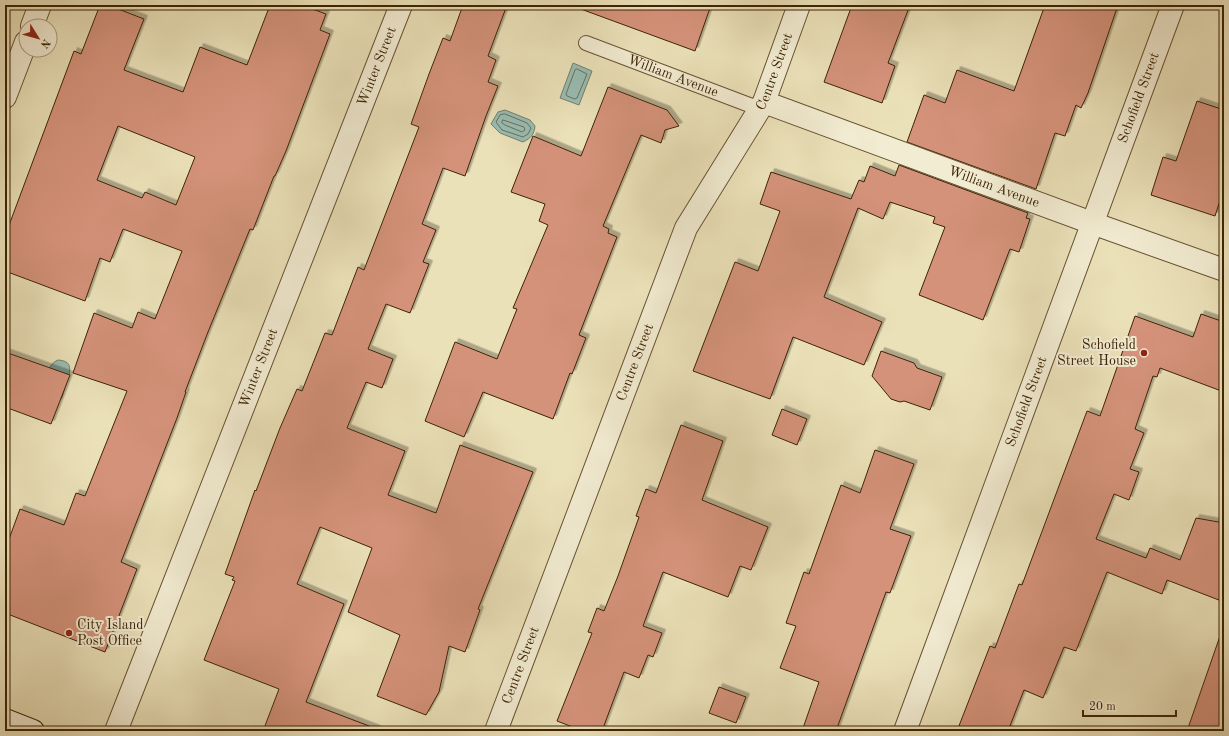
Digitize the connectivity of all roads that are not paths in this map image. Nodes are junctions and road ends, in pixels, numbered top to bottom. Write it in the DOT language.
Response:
graph roads {
  1 [pos="40,5"];
  2 [pos="401,5"];
  3 [pos="799,5"];
  4 [pos="1173,5"];
  5 [pos="35,18"];
  6 [pos="586,43"];
  7 [pos="20,58"];
  8 [pos="5,97"];
  9 [pos="762,106"];
  10 [pos="1092,223"];
  11 [pos="1224,270"];
  12 [pos="5,720"];
  13 [pos="33,731"];
  14 [pos="116,731"];
  15 [pos="496,731"];
  16 [pos="905,731"];
  1 -- 5 [label="street"];
  2 -- 14 [label="street, Winter Street"];
  3 -- 9 [label="street, Centre Street"];
  4 -- 10 [label="street, Schofield Street"];
  6 -- 9 [label="lane, William Avenue"];
  7 -- 8 [label="street"];
  9 -- 10 [label="street, William Avenue"];
  9 -- 15 [label="street, Centre Street"];
  10 -- 11 [label="street, William Avenue"];
  10 -- 16 [label="street, Schofield Street"];
  12 -- 13 [label="street"];
}
